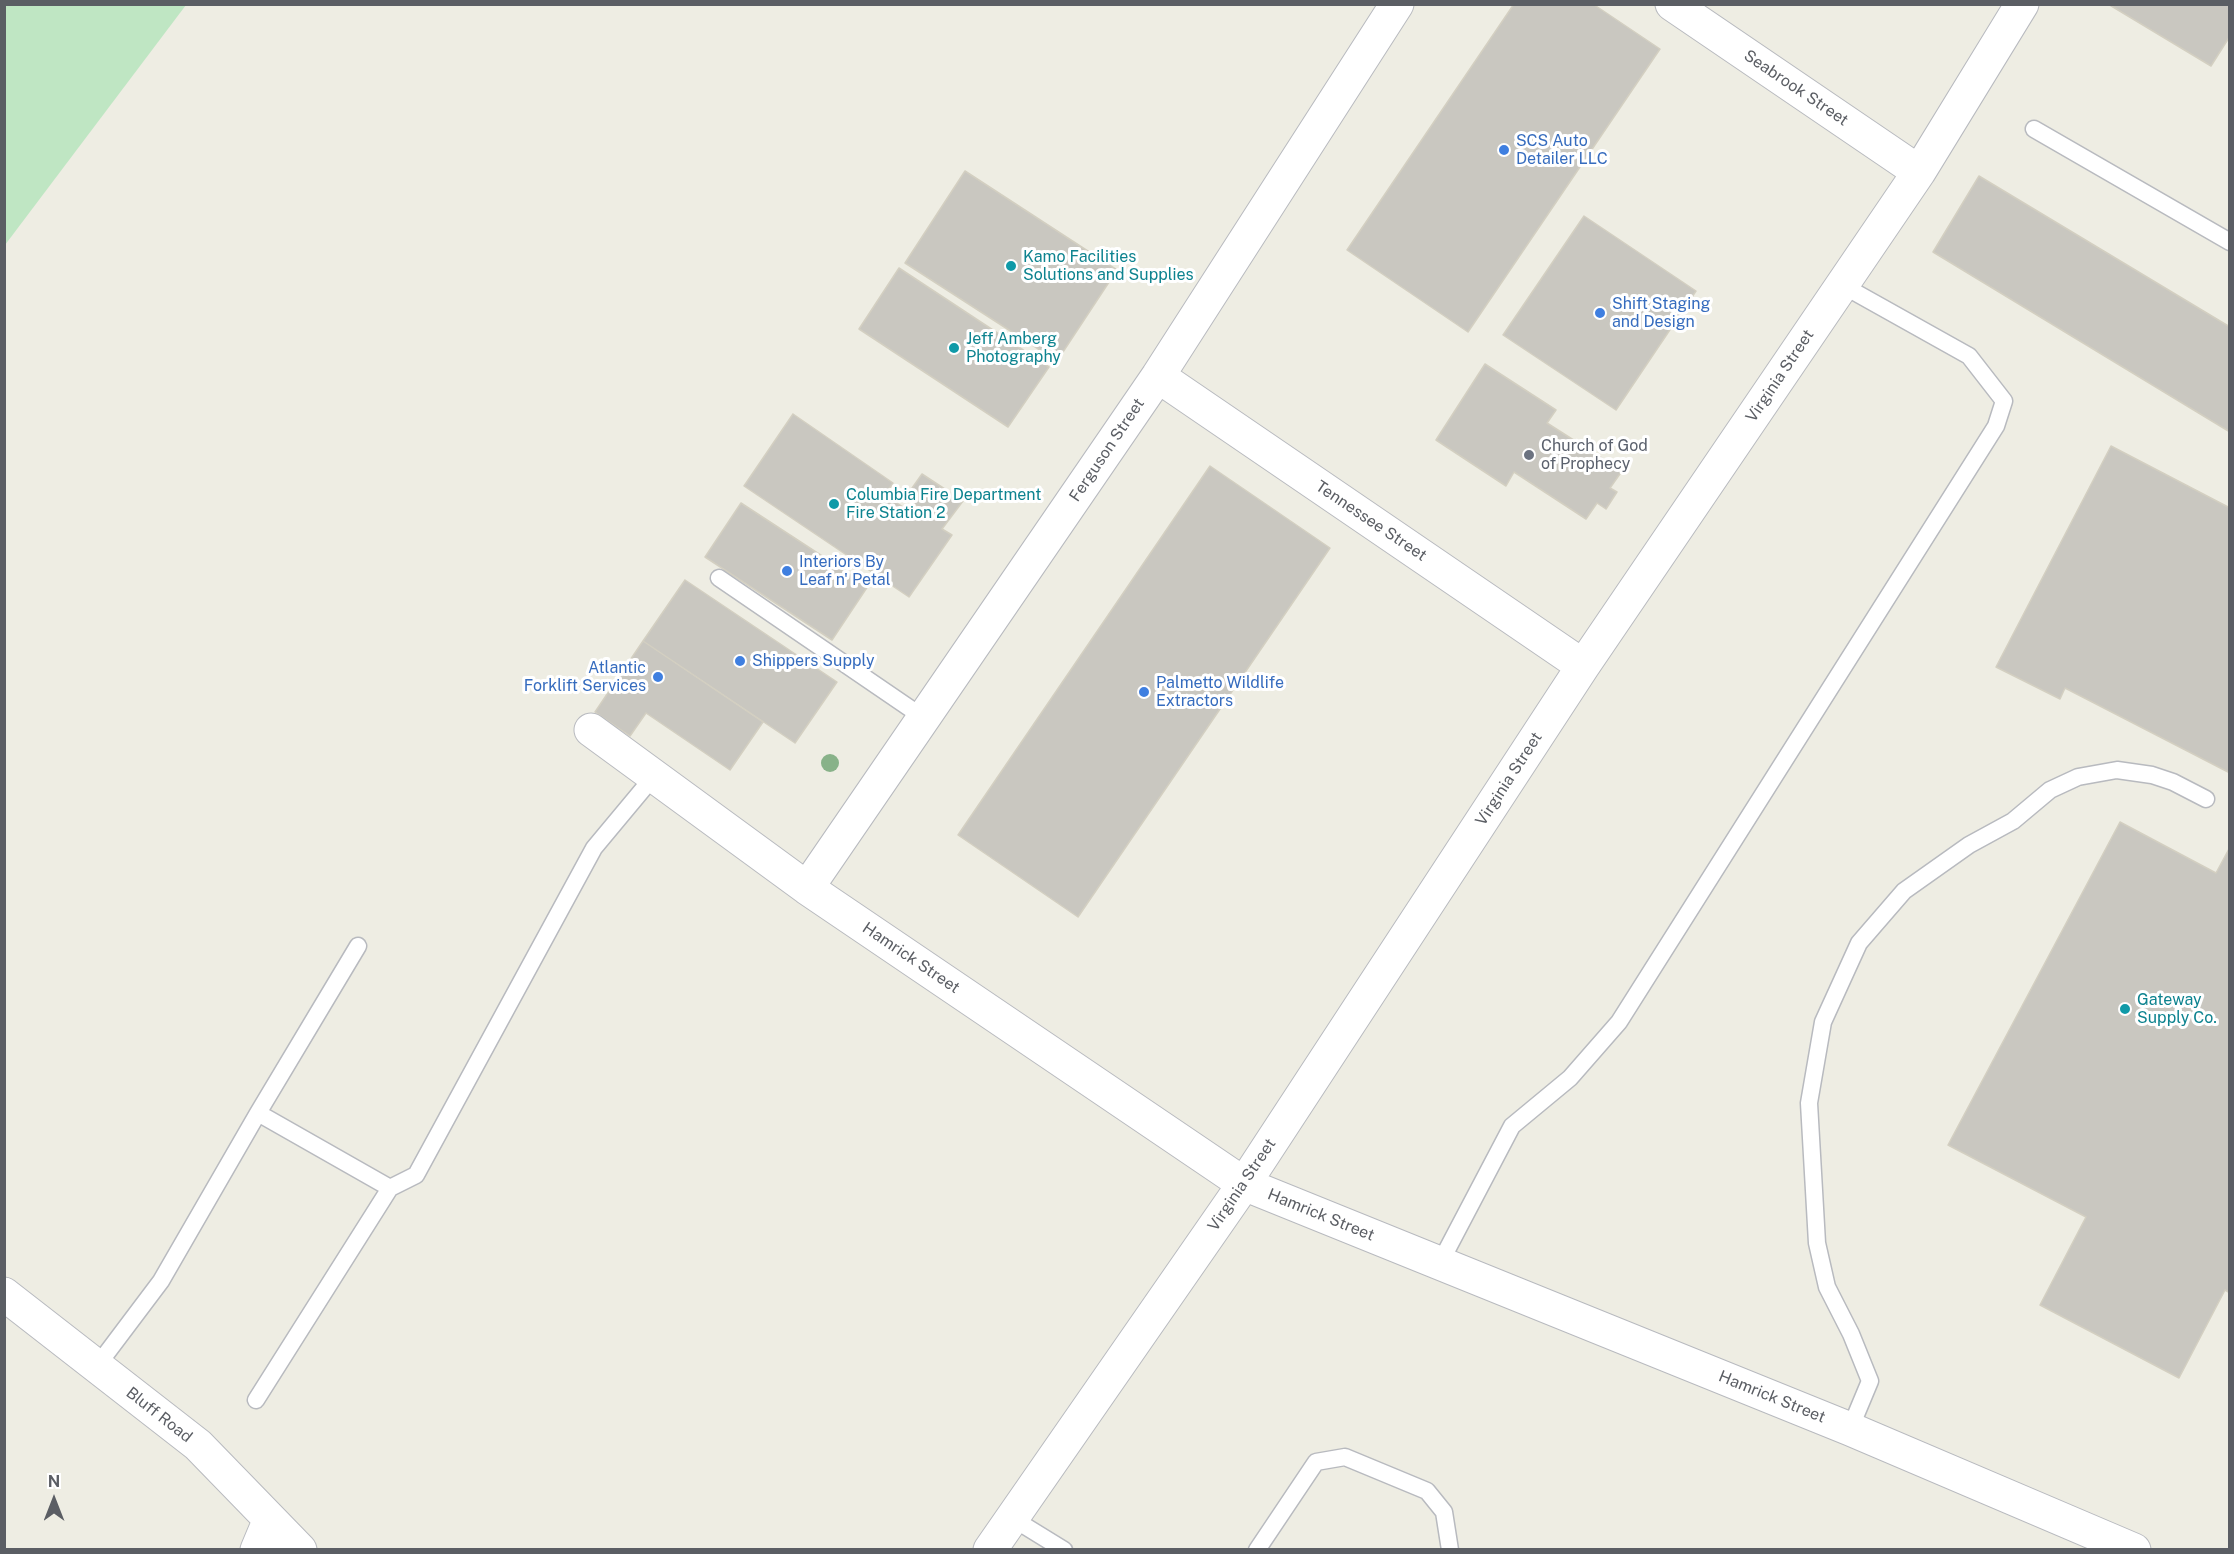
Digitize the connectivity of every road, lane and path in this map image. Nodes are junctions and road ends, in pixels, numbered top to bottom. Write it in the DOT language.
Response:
graph roads {
  1 [pos="1397,4"];
  2 [pos="1672,4"];
  3 [pos="2022,4"];
  4 [pos="2034,129"];
  5 [pos="1919,172"];
  6 [pos="2229,242"];
  7 [pos="1842,285"];
  8 [pos="1158,376"];
  9 [pos="719,578"];
  10 [pos="1583,666"];
  11 [pos="924,718"];
  12 [pos="591,730"];
  13 [pos="654,776"];
  14 [pos="2206,800"];
  15 [pos="807,888"];
  16 [pos="358,946"];
  17 [pos="258,1113"];
  18 [pos="1244,1184"];
  19 [pos="390,1188"];
  20 [pos="1440,1263"];
  21 [pos="4,1294"];
  22 [pos="97,1366"];
  23 [pos="255,1400"];
  24 [pos="1850,1429"];
  25 [pos="1012,1518"];
  26 [pos="270,1519"];
  27 [pos="2119,1547"];
  28 [pos="257,1550"];
  29 [pos="300,1550"];
  30 [pos="990,1550"];
  31 [pos="1064,1550"];
  32 [pos="1257,1550"];
  33 [pos="1450,1550"];
  1 -- 8 [label="street, Ferguson Street"];
  2 -- 5 [label="street, Seabrook Street"];
  3 -- 5 [label="street, Virginia Street"];
  4 -- 6 [label="lane"];
  5 -- 7 [label="street, Virginia Street"];
  7 -- 10 [label="street, Virginia Street"];
  7 -- 20 [label="lane"];
  8 -- 10 [label="street, Tennessee Street"];
  8 -- 11 [label="street, Ferguson Street"];
  9 -- 11 [label="lane"];
  10 -- 18 [label="street, Virginia Street"];
  11 -- 15 [label="street, Ferguson Street"];
  12 -- 13 [label="street, Hamrick Street"];
  13 -- 15 [label="street, Hamrick Street"];
  13 -- 19 [label="lane"];
  14 -- 24 [label="lane"];
  15 -- 18 [label="street, Hamrick Street"];
  16 -- 17 [label="lane"];
  17 -- 19 [label="lane"];
  17 -- 22 [label="lane"];
  18 -- 20 [label="street, Hamrick Street"];
  18 -- 25 [label="street, Virginia Street"];
  19 -- 23 [label="lane"];
  20 -- 24 [label="street, Hamrick Street"];
  21 -- 22 [label="street, Bluff Road"];
  22 -- 26 [label="street, Bluff Road"];
  24 -- 27 [label="street, Hamrick Street"];
  25 -- 30 [label="street, Virginia Street"];
  25 -- 31 [label="lane"];
  26 -- 28 [label="street"];
  26 -- 29 [label="street, Bluff Road"];
  32 -- 33 [label="lane"];
}
